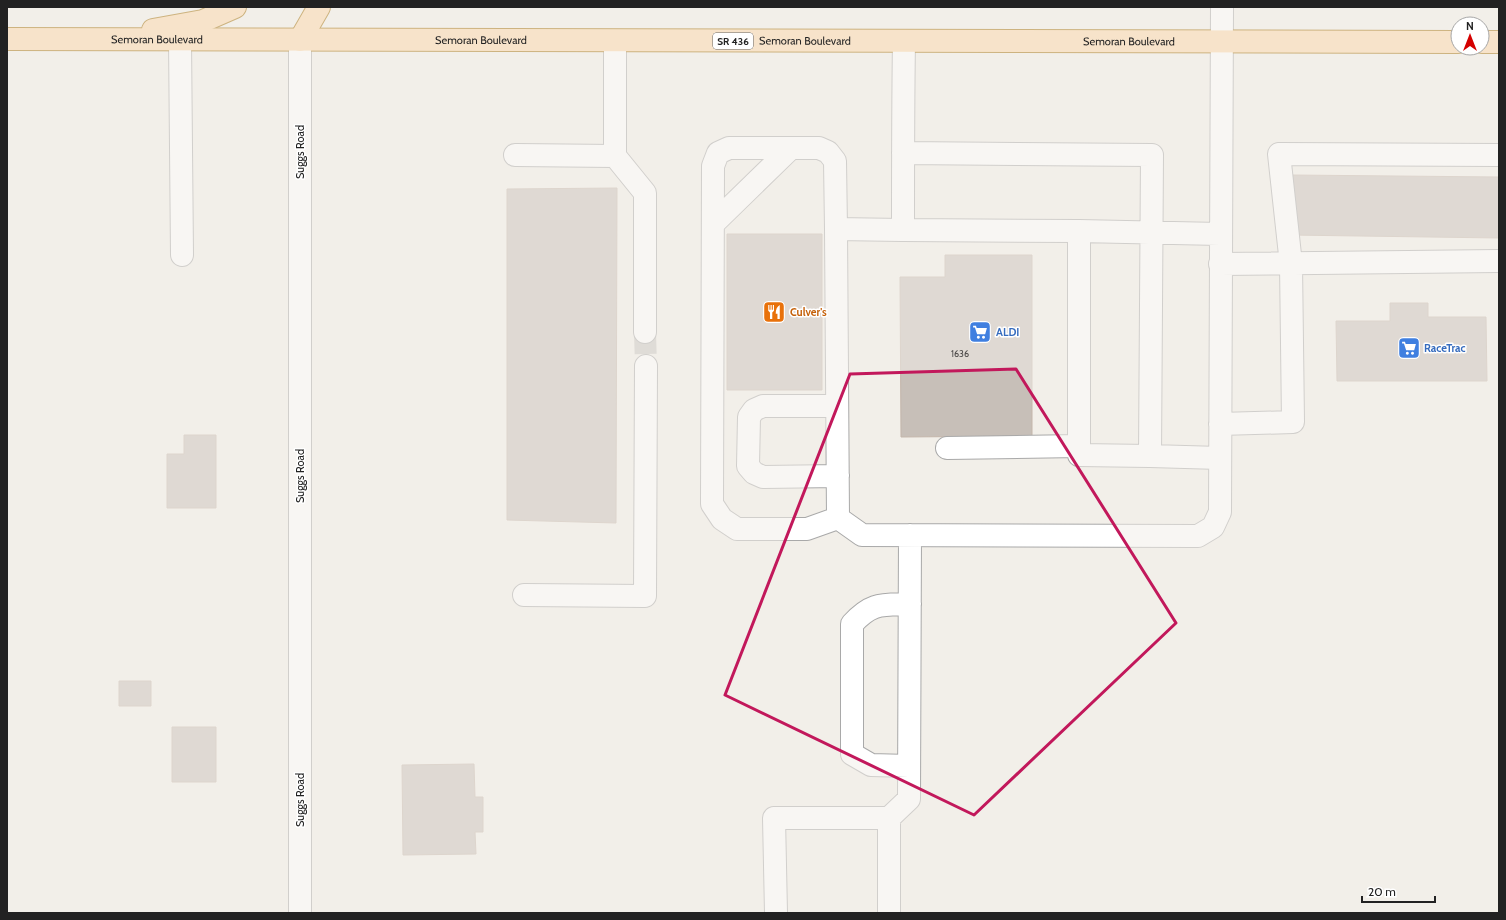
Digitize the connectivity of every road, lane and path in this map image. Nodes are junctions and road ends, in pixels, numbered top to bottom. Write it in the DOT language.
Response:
graph roads {
  1 [pos="235,7"];
  2 [pos="319,7"];
  3 [pos="1222,7"];
  4 [pos="7,39"];
  5 [pos="96,39"];
  6 [pos="180,40"];
  7 [pos="300,40"];
  8 [pos="615,41"];
  9 [pos="904,41"];
  10 [pos="1221,42"];
  11 [pos="1450,42"];
  12 [pos="791,148"];
  13 [pos="903,153"];
  14 [pos="515,155"];
  15 [pos="1499,155"];
  16 [pos="615,156"];
  17 [pos="713,224"];
  18 [pos="836,230"];
  19 [pos="903,230"];
  20 [pos="1079,231"];
  21 [pos="1151,233"];
  22 [pos="1220,234"];
  23 [pos="182,255"];
  24 [pos="1499,261"];
  25 [pos="1220,264"];
  26 [pos="1291,264"];
  27 [pos="645,332"];
  28 [pos="646,366"];
  29 [pos="837,406"];
  30 [pos="1220,424"];
  31 [pos="1079,446"];
  32 [pos="947,448"];
  33 [pos="1150,456"];
  34 [pos="1220,458"];
  35 [pos="838,476"];
  36 [pos="838,518"];
  37 [pos="910,535"];
  38 [pos="524,596"];
  39 [pos="910,604"];
  40 [pos="909,766"];
  41 [pos="889,818"];
  42 [pos="300,913"];
  43 [pos="776,913"];
  44 [pos="889,913"];
  1 -- 5 [label="main road"];
  2 -- 7 [label="main road"];
  3 -- 10 [label="street"];
  4 -- 5 [label="main road, Semoran Boulevard / SR 436"];
  5 -- 6 [label="main road, Semoran Boulevard / SR 436"];
  6 -- 7 [label="main road, Semoran Boulevard / SR 436"];
  6 -- 23 [label="street"];
  7 -- 8 [label="main road, Semoran Boulevard / SR 436"];
  7 -- 42 [label="street, Suggs Road"];
  8 -- 9 [label="main road, Semoran Boulevard / SR 436"];
  8 -- 16 [label="street"];
  9 -- 10 [label="main road, Semoran Boulevard / SR 436"];
  9 -- 13 [label="street"];
  10 -- 11 [label="main road, Semoran Boulevard / SR 436"];
  10 -- 22 [label="street"];
  12 -- 17 [label="street"];
  12 -- 17 [label="street"];
  12 -- 18 [label="street"];
  13 -- 19 [label="street"];
  13 -- 21 [label="street"];
  14 -- 16 [label="street"];
  15 -- 26 [label="street"];
  16 -- 27 [label="street"];
  17 -- 36 [label="street"];
  18 -- 19 [label="street"];
  18 -- 29 [label="street"];
  19 -- 20 [label="street"];
  20 -- 21 [label="street"];
  20 -- 31 [label="street"];
  21 -- 22 [label="street"];
  21 -- 33 [label="street"];
  22 -- 25 [label="street"];
  24 -- 26 [label="street"];
  25 -- 26 [label="street"];
  25 -- 30 [label="street"];
  26 -- 30 [label="street"];
  28 -- 38 [label="street"];
  29 -- 35 [label="street"];
  29 -- 35 [label="street"];
  30 -- 34 [label="street"];
  31 -- 32 [label="street"];
  31 -- 33 [label="street"];
  33 -- 34 [label="street"];
  34 -- 37 [label="street"];
  35 -- 36 [label="street"];
  36 -- 37 [label="street"];
  37 -- 39 [label="street"];
  39 -- 40 [label="street"];
  39 -- 40 [label="street"];
  40 -- 41 [label="street"];
  41 -- 43 [label="street"];
  41 -- 44 [label="street"];
}
